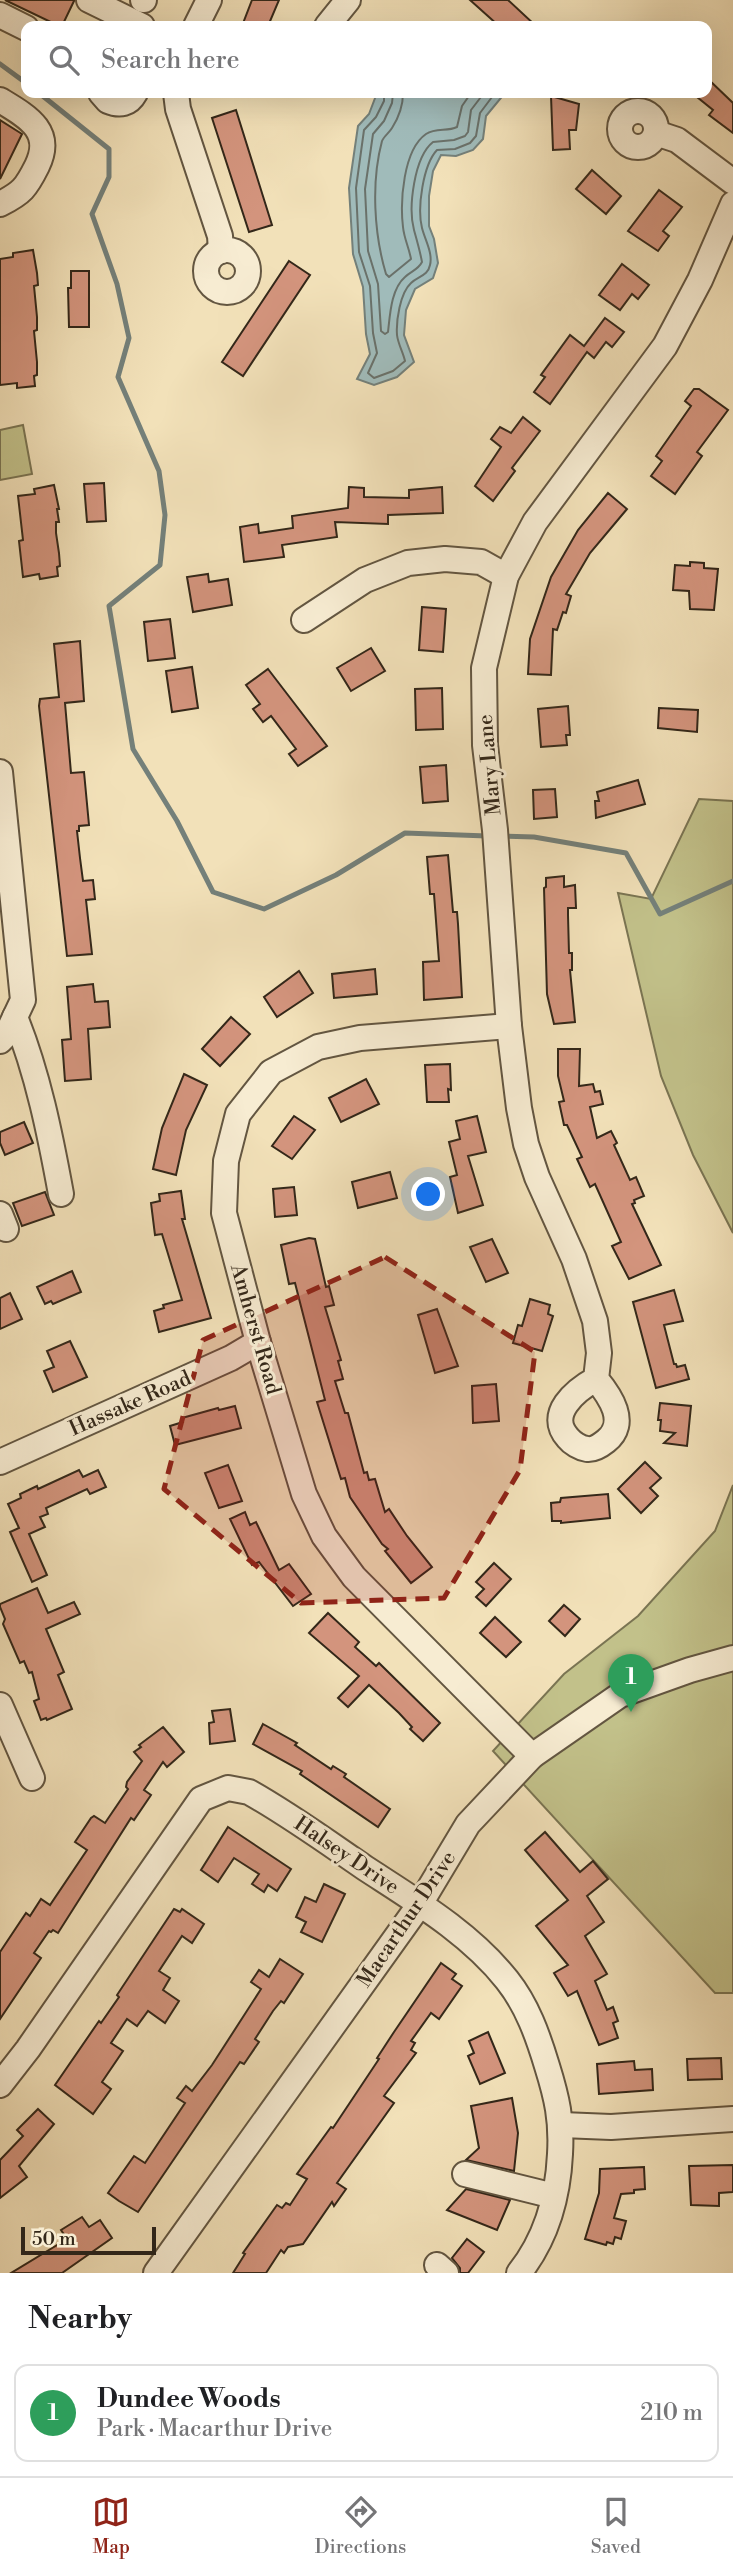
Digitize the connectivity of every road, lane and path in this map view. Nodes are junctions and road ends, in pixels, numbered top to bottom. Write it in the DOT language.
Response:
graph roads {
  1 [pos="89,0"];
  2 [pos="209,0"];
  3 [pos="348,0"];
  4 [pos="132,21"];
  5 [pos="198,21"];
  6 [pos="331,21"];
  7 [pos="105,98"];
  8 [pos="131,98"];
  9 [pos="177,98"];
  10 [pos="0,100"];
  11 [pos="656,133"];
  12 [pos="733,182"];
  13 [pos="0,204"];
  14 [pos="733,204"];
  15 [pos="221,251"];
  16 [pos="506,576"];
  17 [pos="304,620"];
  18 [pos="0,772"];
  19 [pos="15,1017"];
  20 [pos="509,1026"];
  21 [pos="0,1041"];
  22 [pos="61,1195"];
  23 [pos="258,1342"];
  24 [pos="596,1379"];
  25 [pos="0,1462"];
  26 [pos="733,1658"];
  27 [pos="0,1705"];
  28 [pos="531,1756"];
  29 [pos="32,1778"];
  30 [pos="420,1904"];
  31 [pos="0,2085"];
  32 [pos="733,2119"];
  33 [pos="562,2125"];
  34 [pos="465,2174"];
  35 [pos="554,2196"];
  36 [pos="156,2273"];
  37 [pos="519,2273"];
  1 -- 4 [label="street"];
  2 -- 5 [label="street"];
  3 -- 6 [label="street"];
  7 -- 8 [label="street"];
  9 -- 15 [label="street"];
  10 -- 13 [label="street"];
  11 -- 12 [label="street"];
  14 -- 16 [label="street, Mary Lane"];
  16 -- 17 [label="street"];
  16 -- 20 [label="street, Mary Lane"];
  18 -- 19 [label="street"];
  19 -- 21 [label="street"];
  19 -- 22 [label="street"];
  20 -- 23 [label="street, Amherst Road"];
  20 -- 24 [label="street, Mary Lane"];
  23 -- 25 [label="street, Hassake Road"];
  23 -- 28 [label="street, Amherst Road"];
  26 -- 28 [label="street, Macarthur Drive"];
  27 -- 29 [label="street"];
  28 -- 30 [label="street, Macarthur Drive"];
  30 -- 31 [label="street, Halsey Drive"];
  30 -- 33 [label="street, Halsey Drive"];
  30 -- 36 [label="street, Macarthur Drive"];
  32 -- 33 [label="street"];
  33 -- 35 [label="street, Halsey Drive"];
  34 -- 35 [label="street"];
  35 -- 37 [label="street, Halsey Drive"];
}
